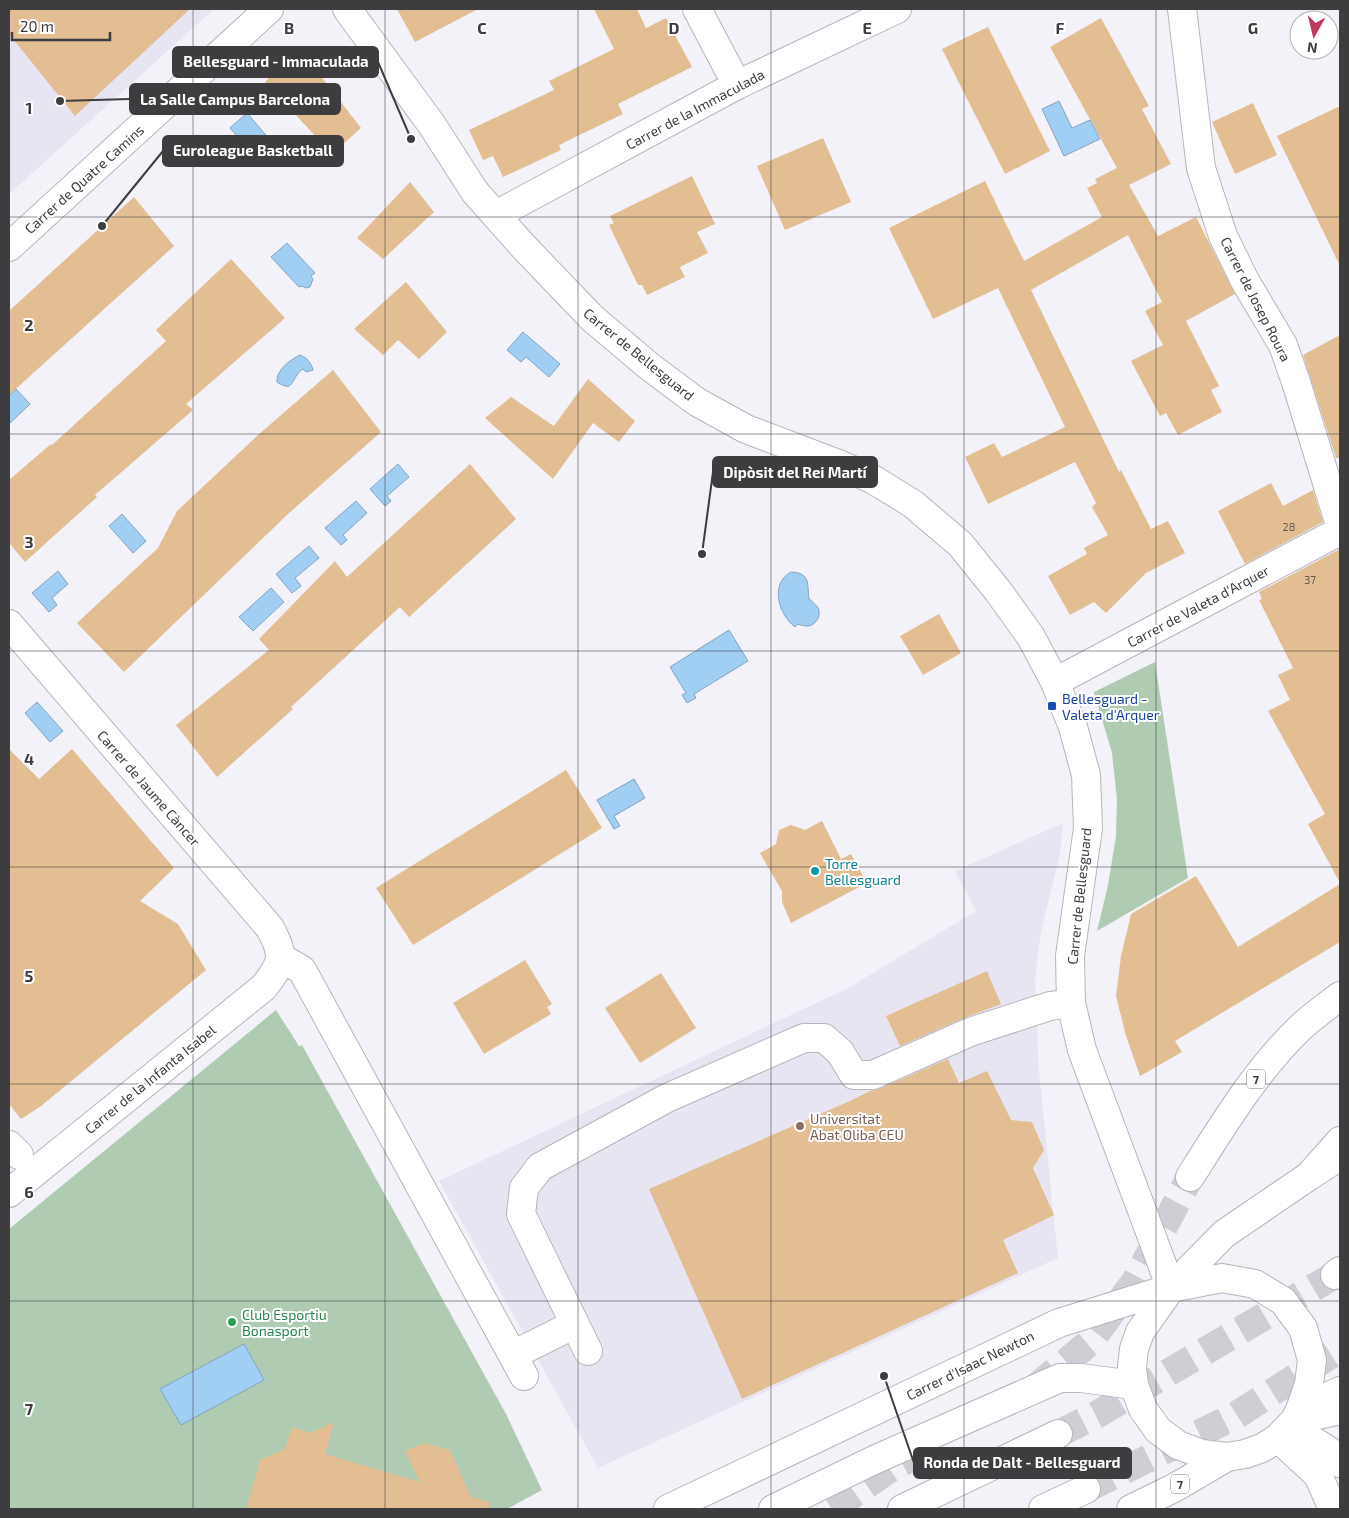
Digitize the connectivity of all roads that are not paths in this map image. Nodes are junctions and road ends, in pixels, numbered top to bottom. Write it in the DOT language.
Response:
graph roads {
  1 [pos="269,9"];
  2 [pos="347,9"];
  3 [pos="697,9"];
  4 [pos="897,9"];
  5 [pos="1182,9"];
  6 [pos="737,85"];
  7 [pos="496,215"];
  8 [pos="9,247"];
  9 [pos="1340,525"];
  10 [pos="1340,531"];
  11 [pos="9,624"];
  12 [pos="1055,682"];
  13 [pos="280,957"];
  14 [pos="1340,996"];
  15 [pos="1071,1002"];
  16 [pos="1340,1141"];
  17 [pos="1340,1156"];
  18 [pos="1309,1176"];
  19 [pos="1190,1177"];
  20 [pos="9,1193"];
  21 [pos="1170,1288"];
  22 [pos="575,1324"];
  23 [pos="588,1351"];
  24 [pos="1134,1385"];
  25 [pos="1340,1391"];
  26 [pos="1340,1410"];
  27 [pos="1291,1423"];
  28 [pos="1058,1434"];
  29 [pos="1227,1457"];
  30 [pos="1340,1463"];
  31 [pos="1086,1489"];
  32 [pos="668,1509"];
  33 [pos="773,1509"];
  34 [pos="902,1509"];
  35 [pos="1043,1509"];
  36 [pos="1132,1509"];
  37 [pos="1333,1509"];
  1 -- 8 [label="main road, Carrer de Quatre Camins"];
  2 -- 7 [label="main road, Carrer de Bellesguard"];
  3 -- 6 [label="main road"];
  4 -- 6 [label="main road, Carrer de la Immaculada"];
  5 -- 9 [label="main road, Carrer de Josep Roura"];
  6 -- 7 [label="main road, Carrer de la Immaculada"];
  7 -- 12 [label="main road, Carrer de Bellesguard"];
  10 -- 12 [label="main road, Carrer de Valeta d'Arquer"];
  11 -- 13 [label="main road, Carrer de Jaume Càncer"];
  12 -- 15 [label="main road, Carrer de Bellesguard"];
  13 -- 20 [label="main road, Carrer de la Infanta Isabel"];
  13 -- 22 [label="main road"];
  14 -- 19 [label="main road, 7"];
  15 -- 21 [label="main road, Carrer de Bellesguard"];
  15 -- 22 [label="main road"];
  16 -- 18 [label="main road"];
  17 -- 18 [label="main road"];
  18 -- 21 [label="main road"];
  21 -- 24 [label="main road"];
  21 -- 27 [label="main road, Carrer d'Isaac Newton"];
  21 -- 32 [label="main road, Carrer d'Isaac Newton"];
  22 -- 23 [label="main road"];
  24 -- 29 [label="main road"];
  24 -- 33 [label="main road"];
  25 -- 27 [label="main road"];
  26 -- 27 [label="main road"];
  27 -- 29 [label="main road"];
  27 -- 30 [label="main road"];
  27 -- 37 [label="main road"];
  28 -- 34 [label="main road"];
  29 -- 36 [label="main road, 7"];
  31 -- 35 [label="main road"];
}
